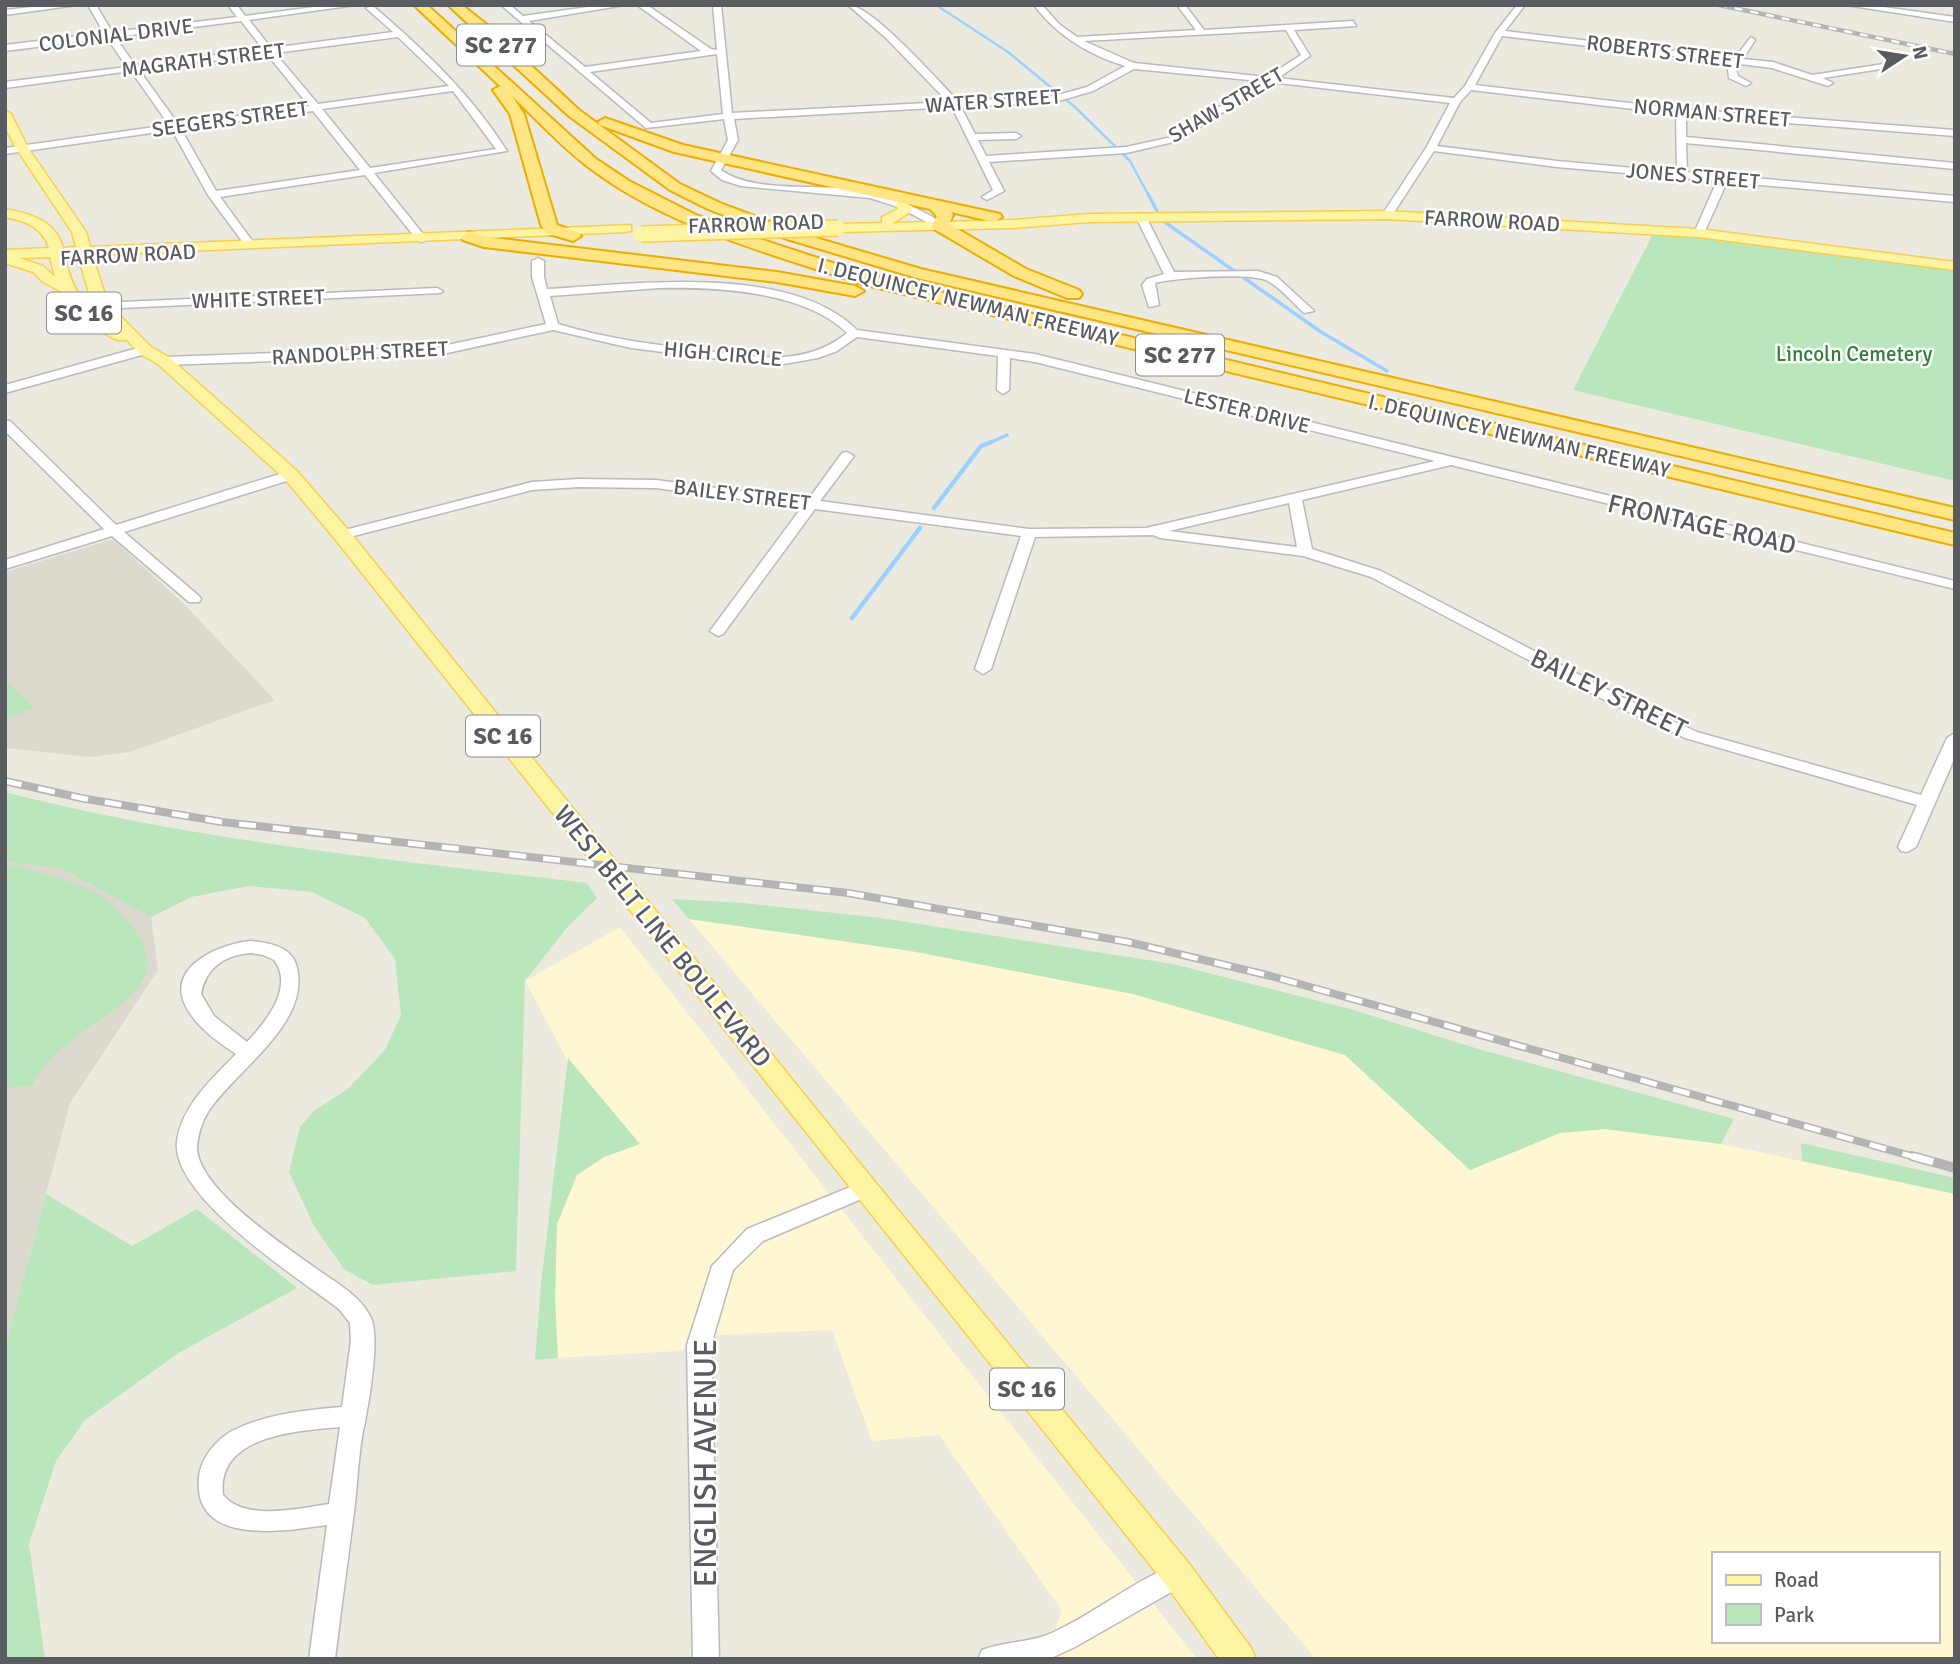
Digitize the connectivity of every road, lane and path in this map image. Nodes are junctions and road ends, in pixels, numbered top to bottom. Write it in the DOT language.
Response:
graph roads {
  1 [pos="72,5"];
  2 [pos="92,5"];
  3 [pos="232,5"];
  4 [pos="352,5"];
  5 [pos="420,5"];
  6 [pos="454,5"];
  7 [pos="505,5"];
  8 [pos="621,5"];
  9 [pos="641,5"];
  10 [pos="717,5"];
  11 [pos="852,5"];
  12 [pos="1038,5"];
  13 [pos="1181,5"];
  14 [pos="1850,5"];
  15 [pos="1881,5"];
  16 [pos="1517,6"];
  17 [pos="370,8"];
  18 [pos="1870,10"];
  19 [pos="5,13"];
  20 [pos="244,18"];
  21 [pos="522,19"];
  22 [pos="1955,20"];
  23 [pos="1353,24"];
  24 [pos="1289,28"];
  25 [pos="1201,31"];
  26 [pos="1499,33"];
  27 [pos="400,34"];
  28 [pos="109,36"];
  29 [pos="1078,39"];
  30 [pos="1751,40"];
  31 [pos="464,45"];
  32 [pos="5,48"];
  33 [pos="270,52"];
  34 [pos="709,52"];
  35 [pos="722,52"];
  36 [pos="1736,60"];
  37 [pos="1887,65"];
  38 [pos="1133,66"];
  39 [pos="133,68"];
  40 [pos="585,70"];
  41 [pos="1814,77"];
  42 [pos="1273,79"];
  43 [pos="1746,83"];
  44 [pos="1828,83"];
  45 [pos="5,85"];
  46 [pos="455,88"];
  47 [pos="546,88"];
  48 [pos="1469,88"];
  49 [pos="1456,101"];
  50 [pos="955,104"];
  51 [pos="317,107"];
  52 [pos="1681,112"];
  53 [pos="5,114"];
  54 [pos="728,116"];
  55 [pos="175,127"];
  56 [pos="1955,133"];
  57 [pos="1016,136"];
  58 [pos="973,138"];
  59 [pos="1682,140"];
  60 [pos="22,148"];
  61 [pos="1431,148"];
  62 [pos="5,150"];
  63 [pos="724,159"];
  64 [pos="983,159"];
  65 [pos="1955,166"];
  66 [pos="368,170"];
  67 [pos="1682,174"];
  68 [pos="1723,179"];
  69 [pos="213,195"];
  70 [pos="987,197"];
  71 [pos="1955,199"];
  72 [pos="920,200"];
  73 [pos="902,204"];
  74 [pos="65,211"];
  75 [pos="5,213"];
  76 [pos="1387,215"];
  77 [pos="1142,217"];
  78 [pos="27,218"];
  79 [pos="887,220"];
  80 [pos="937,221"];
  81 [pos="995,221"];
  82 [pos="552,230"];
  83 [pos="578,233"];
  84 [pos="1699,233"];
  85 [pos="641,234"];
  86 [pos="477,236"];
  87 [pos="422,239"];
  88 [pos="968,244"];
  89 [pos="251,246"];
  90 [pos="85,254"];
  91 [pos="594,254"];
  92 [pos="57,255"];
  93 [pos="5,256"];
  94 [pos="538,261"];
  95 [pos="1955,266"];
  96 [pos="1170,276"];
  97 [pos="66,289"];
  98 [pos="438,291"];
  99 [pos="544,293"];
  100 [pos="1153,305"];
  101 [pos="101,306"];
  102 [pos="78,307"];
  103 [pos="1308,311"];
  104 [pos="553,326"];
  105 [pos="854,333"];
  106 [pos="142,346"];
  107 [pos="1004,353"];
  108 [pos="164,361"];
  109 [pos="1348,372"];
  110 [pos="1291,382"];
  111 [pos="5,388"];
  112 [pos="1003,390"];
  113 [pos="5,424"];
  114 [pos="847,456"];
  115 [pos="1449,461"];
  116 [pos="291,474"];
  117 [pos="1295,498"];
  118 [pos="810,504"];
  119 [pos="1955,513"];
  120 [pos="113,530"];
  121 [pos="1146,532"];
  122 [pos="1029,533"];
  123 [pos="342,535"];
  124 [pos="1955,539"];
  125 [pos="1305,552"];
  126 [pos="5,565"];
  127 [pos="1955,585"];
  128 [pos="194,599"];
  129 [pos="718,631"];
  130 [pos="983,669"];
  131 [pos="1955,738"];
  132 [pos="1927,802"];
  133 [pos="1907,847"];
  134 [pos="248,1052"];
  135 [pos="865,1189"];
  136 [pos="355,1416"];
  137 [pos="342,1513"];
  138 [pos="1178,1574"];
  139 [pos="322,1659"];
  140 [pos="706,1659"];
  141 [pos="990,1659"];
  142 [pos="1239,1659"];
  1 -- 19 [label="street"];
  2 -- 28 [label="street"];
  3 -- 20 [label="street"];
  4 -- 20 [label="street, COLONIAL DRIVE"];
  5 -- 31 [label="highway, I. DEQUINCEY NEWMAN FREEWAY / SC 277"];
  6 -- 47 [label="highway, I. DEQUINCEY NEWMAN FREEWAY / SC 277"];
  7 -- 21 [label="street"];
  8 -- 21 [label="street"];
  9 -- 34 [label="street"];
  10 -- 35 [label="street"];
  11 -- 50 [label="street"];
  12 -- 29 [label="street"];
  13 -- 25 [label="street"];
  14 -- 18 [label="street"];
  15 -- 18 [label="street"];
  16 -- 26 [label="street"];
  17 -- 27 [label="street"];
  18 -- 22 [label="street"];
  20 -- 28 [label="street, COLONIAL DRIVE"];
  20 -- 33 [label="street"];
  21 -- 40 [label="street"];
  23 -- 24 [label="street"];
  24 -- 25 [label="street"];
  24 -- 42 [label="street, SHAW STREET"];
  25 -- 29 [label="street"];
  26 -- 36 [label="street, ROBERTS STREET"];
  26 -- 48 [label="street"];
  27 -- 33 [label="street, MAGRATH STREET"];
  27 -- 46 [label="street"];
  28 -- 32 [label="street, COLONIAL DRIVE"];
  28 -- 39 [label="street"];
  29 -- 38 [label="street"];
  30 -- 36 [label="street"];
  31 -- 82 [label="highway"];
  31 -- 110 [label="highway, I. DEQUINCEY NEWMAN FREEWAY / SC 277"];
  33 -- 39 [label="street, MAGRATH STREET"];
  33 -- 51 [label="street"];
  34 -- 35 [label="street"];
  34 -- 40 [label="street"];
  35 -- 54 [label="street"];
  36 -- 41 [label="street, ROBERTS STREET"];
  36 -- 43 [label="street"];
  37 -- 41 [label="street"];
  38 -- 42 [label="street"];
  38 -- 50 [label="street, WATER STREET"];
  39 -- 45 [label="street, MAGRATH STREET"];
  39 -- 55 [label="street"];
  40 -- 54 [label="street, WATER STREET"];
  41 -- 44 [label="street, ROBERTS STREET"];
  42 -- 49 [label="street"];
  42 -- 64 [label="street, SHAW STREET"];
  46 -- 51 [label="street, SEEGERS STREET"];
  46 -- 66 [label="street"];
  47 -- 63 [label="highway"];
  47 -- 109 [label="highway, I. DEQUINCEY NEWMAN FREEWAY / SC 277"];
  48 -- 49 [label="street"];
  48 -- 52 [label="street, NORMAN STREET"];
  49 -- 61 [label="street"];
  50 -- 54 [label="street, WATER STREET"];
  50 -- 58 [label="street"];
  51 -- 55 [label="street, SEEGERS STREET"];
  51 -- 66 [label="street"];
  52 -- 56 [label="street, NORMAN STREET"];
  52 -- 59 [label="street"];
  53 -- 60 [label="main road, SC 16"];
  54 -- 63 [label="street"];
  55 -- 60 [label="street, SEEGERS STREET"];
  55 -- 69 [label="street"];
  57 -- 58 [label="street"];
  58 -- 64 [label="street"];
  59 -- 65 [label="street"];
  59 -- 67 [label="street"];
  60 -- 62 [label="street, SEEGERS STREET"];
  60 -- 74 [label="main road, SC 16"];
  61 -- 67 [label="street, JONES STREET"];
  61 -- 76 [label="street"];
  63 -- 72 [label="highway"];
  63 -- 73 [label="street"];
  64 -- 70 [label="street"];
  66 -- 69 [label="street"];
  66 -- 87 [label="street"];
  67 -- 68 [label="street, JONES STREET"];
  68 -- 71 [label="street, JONES STREET"];
  68 -- 84 [label="street"];
  69 -- 89 [label="street"];
  72 -- 80 [label="highway"];
  72 -- 81 [label="highway"];
  73 -- 79 [label="main road"];
  73 -- 80 [label="street"];
  74 -- 78 [label="main road"];
  74 -- 90 [label="main road, WEST BELT LINE BOULEVARD / SC 16"];
  75 -- 78 [label="main road, SC 16"];
  76 -- 77 [label="main road, FARROW ROAD"];
  76 -- 84 [label="main road, FARROW ROAD"];
  77 -- 81 [label="main road, FARROW ROAD"];
  77 -- 96 [label="street"];
  78 -- 92 [label="main road, SC 16"];
  79 -- 80 [label="main road, FARROW ROAD"];
  79 -- 83 [label="main road, FARROW ROAD"];
  80 -- 81 [label="main road, FARROW ROAD"];
  80 -- 85 [label="main road, FARROW ROAD, bridge"];
  80 -- 88 [label="highway"];
  81 -- 88 [label="highway"];
  82 -- 83 [label="highway"];
  82 -- 86 [label="main road, FARROW ROAD"];
  83 -- 85 [label="main road, FARROW ROAD"];
  83 -- 86 [label="main road, FARROW ROAD"];
  83 -- 91 [label="highway"];
  84 -- 95 [label="main road, FARROW ROAD"];
  86 -- 87 [label="main road, FARROW ROAD"];
  86 -- 91 [label="highway"];
  87 -- 89 [label="main road, FARROW ROAD"];
  88 -- 109 [label="highway"];
  89 -- 90 [label="main road, FARROW ROAD"];
  90 -- 92 [label="main road, FARROW ROAD"];
  90 -- 101 [label="main road, WEST BELT LINE BOULEVARD / SC 16"];
  91 -- 110 [label="highway"];
  92 -- 93 [label="main road, FARROW ROAD"];
  92 -- 97 [label="main road, SC 16"];
  93 -- 97 [label="main road"];
  94 -- 99 [label="street"];
  96 -- 100 [label="street"];
  96 -- 103 [label="street"];
  97 -- 102 [label="main road, SC 16"];
  98 -- 101 [label="street, WHITE STREET"];
  99 -- 104 [label="street"];
  99 -- 105 [label="street"];
  101 -- 102 [label="street, WHITE STREET"];
  101 -- 106 [label="main road, WEST BELT LINE BOULEVARD / SC 16"];
  102 -- 106 [label="main road, SC 16"];
  104 -- 105 [label="street, HIGH CIRCLE"];
  104 -- 108 [label="street, RANDOLPH STREET"];
  105 -- 107 [label="street"];
  106 -- 108 [label="main road, WEST BELT LINE BOULEVARD / SC 16"];
  106 -- 111 [label="street"];
  107 -- 112 [label="street"];
  107 -- 115 [label="street, LESTER DRIVE"];
  108 -- 116 [label="main road, WEST BELT LINE BOULEVARD / SC 16"];
  109 -- 119 [label="highway, I. DEQUINCEY NEWMAN FREEWAY / SC 277"];
  110 -- 124 [label="highway, I. DEQUINCEY NEWMAN FREEWAY / SC 277"];
  113 -- 120 [label="street"];
  114 -- 118 [label="street"];
  115 -- 117 [label="street, BAILEY STREET"];
  115 -- 127 [label="street, FRONTAGE ROAD"];
  116 -- 120 [label="street"];
  116 -- 123 [label="main road, WEST BELT LINE BOULEVARD / SC 16"];
  117 -- 121 [label="street, BAILEY STREET"];
  117 -- 125 [label="street"];
  118 -- 122 [label="street, BAILEY STREET"];
  118 -- 123 [label="street, BAILEY STREET"];
  118 -- 129 [label="street"];
  120 -- 126 [label="street"];
  120 -- 128 [label="street"];
  121 -- 122 [label="street, BAILEY STREET"];
  121 -- 125 [label="street, BAILEY STREET"];
  122 -- 130 [label="street"];
  123 -- 135 [label="main road, WEST BELT LINE BOULEVARD / SC 16"];
  125 -- 132 [label="street, BAILEY STREET"];
  131 -- 132 [label="street"];
  132 -- 133 [label="street"];
  134 -- 134 [label="street"];
  134 -- 136 [label="street"];
  135 -- 138 [label="main road, WEST BELT LINE BOULEVARD / SC 16"];
  135 -- 140 [label="street, ENGLISH AVENUE"];
  136 -- 137 [label="street"];
  136 -- 137 [label="street"];
  137 -- 139 [label="street"];
  138 -- 141 [label="street"];
  138 -- 142 [label="main road, WEST BELT LINE BOULEVARD / SC 16"];
}
